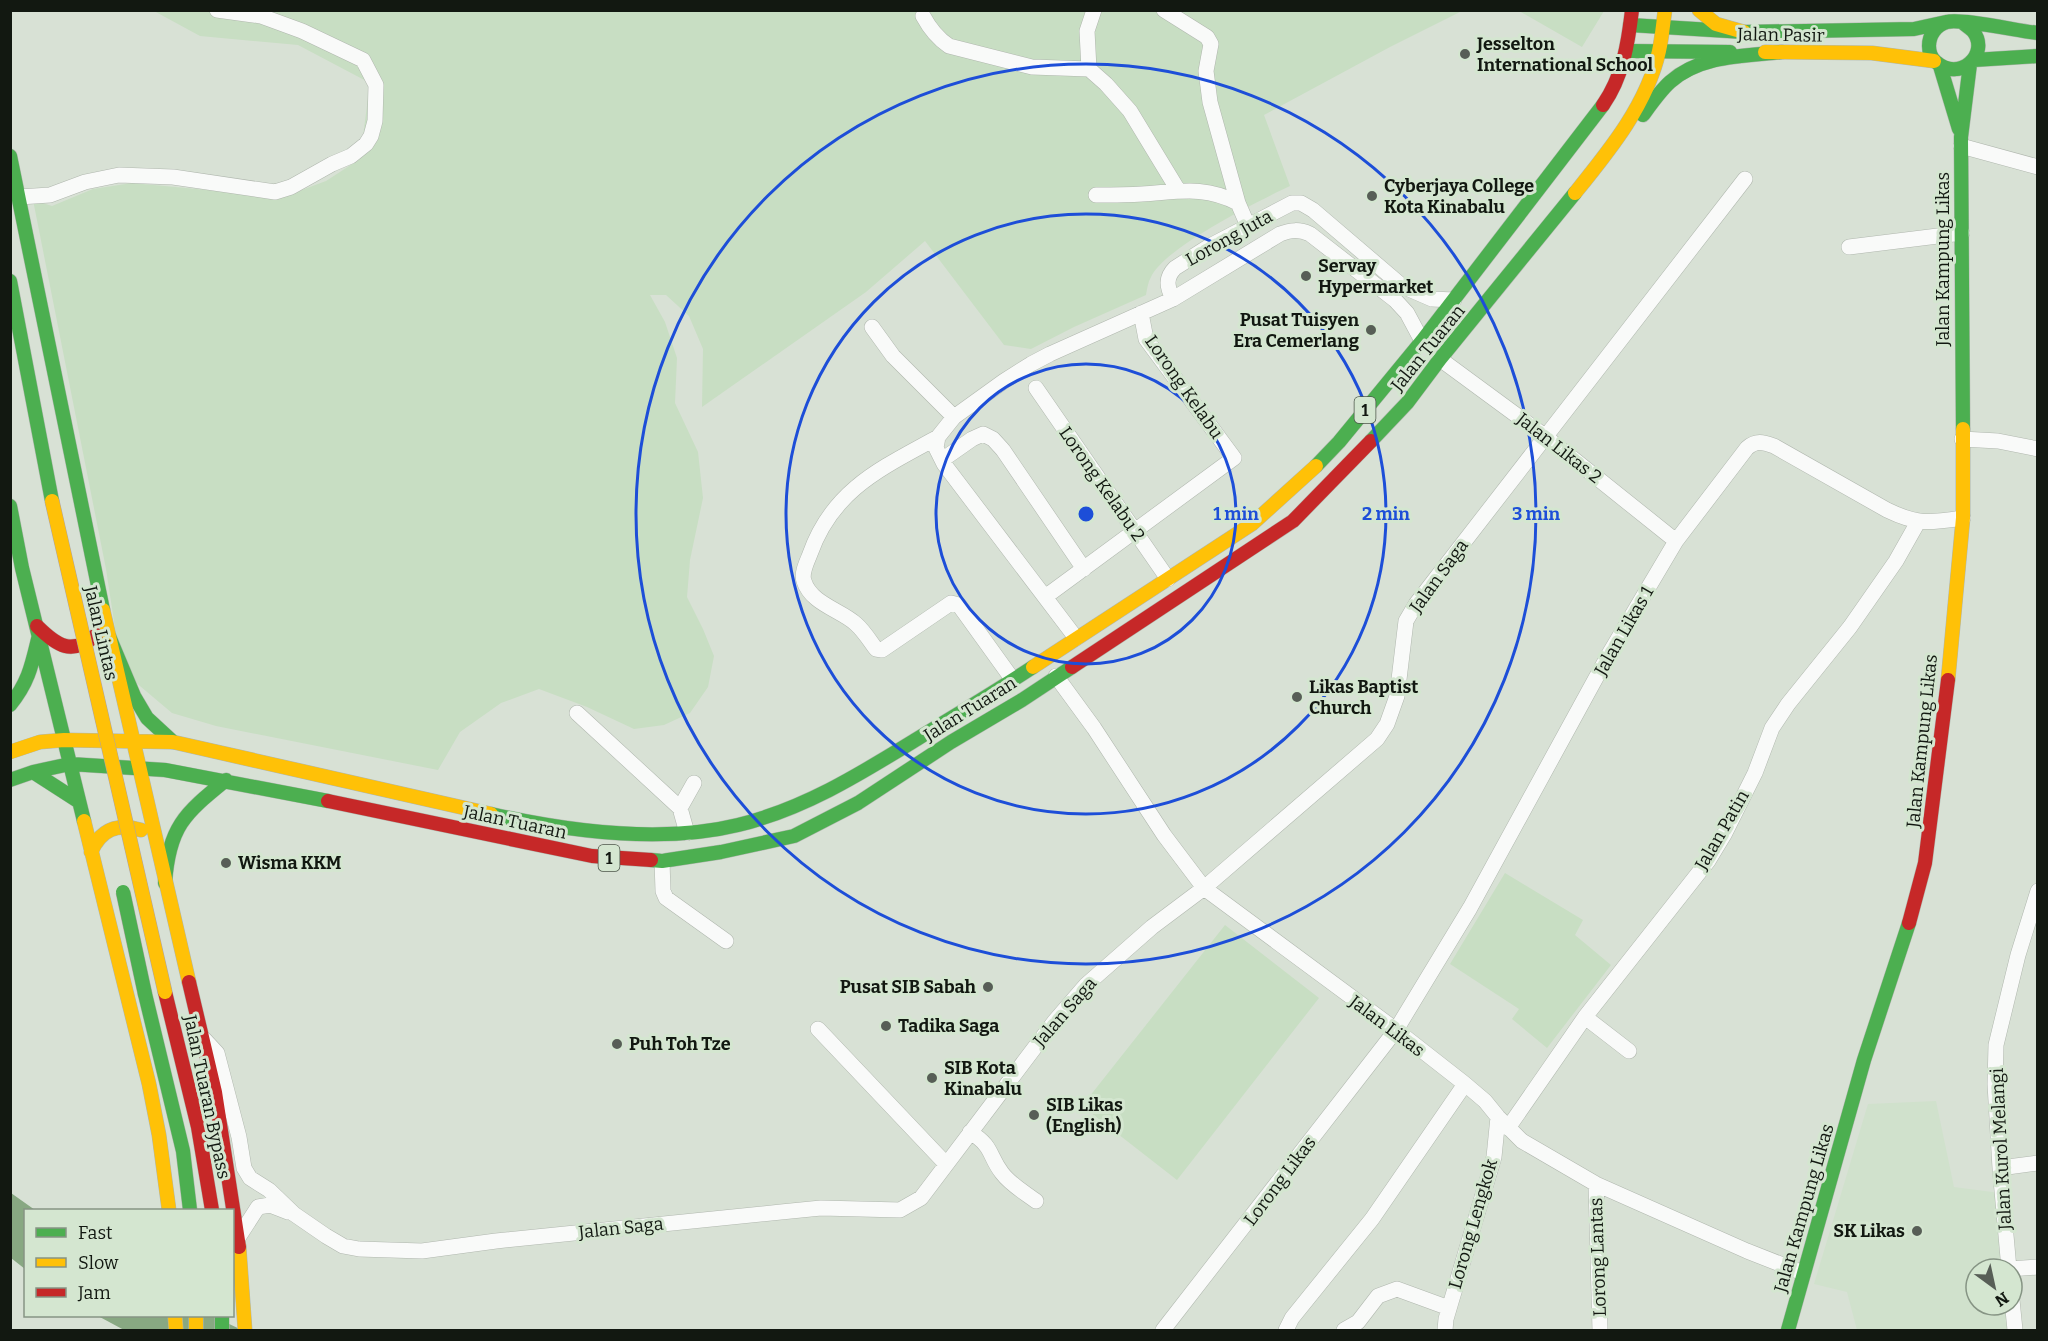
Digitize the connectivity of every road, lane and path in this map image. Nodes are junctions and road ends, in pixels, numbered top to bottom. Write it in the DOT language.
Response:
graph roads {
  1 [pos="217,10"];
  2 [pos="1094,10"];
  3 [pos="1164,10"];
  4 [pos="1632,10"];
  5 [pos="1665,10"];
  6 [pos="1699,10"];
  7 [pos="923,16"];
  8 [pos="1946,22"];
  9 [pos="1962,22"];
  10 [pos="1630,25"];
  11 [pos="1663,28"];
  12 [pos="1744,32"];
  13 [pos="2037,33"];
  14 [pos="1627,51"];
  15 [pos="1659,52"];
  16 [pos="1782,52"];
  17 [pos="2037,56"];
  18 [pos="1972,62"];
  19 [pos="1937,64"];
  20 [pos="1089,69"];
  21 [pos="1961,141"];
  22 [pos="1610,150"];
  23 [pos="10,156"];
  24 [pos="2037,167"];
  25 [pos="1745,179"];
  26 [pos="1178,190"];
  27 [pos="1096,195"];
  28 [pos="19,197"];
  29 [pos="1238,203"];
  30 [pos="1248,226"];
  31 [pos="1962,233"];
  32 [pos="1849,247"];
  33 [pos="10,282"];
  34 [pos="1173,299"];
  35 [pos="1454,300"];
  36 [pos="1141,313"];
  37 [pos="872,327"];
  38 [pos="1422,341"];
  39 [pos="1440,359"];
  40 [pos="1036,388"];
  41 [pos="954,417"];
  42 [pos="938,437"];
  43 [pos="1546,437"];
  44 [pos="1962,439"];
  45 [pos="2037,448"];
  46 [pos="942,460"];
  47 [pos="10,506"];
  48 [pos="1963,518"];
  49 [pos="1918,522"];
  50 [pos="1135,531"];
  51 [pos="1676,541"];
  52 [pos="1084,569"];
  53 [pos="1168,579"];
  54 [pos="1045,597"];
  55 [pos="103,609"];
  56 [pos="38,630"];
  57 [pos="65,631"];
  58 [pos="108,634"];
  59 [pos="1076,638"];
  60 [pos="70,655"];
  61 [pos="1056,676"];
  62 [pos="1013,680"];
  63 [pos="10,705"];
  64 [pos="577,713"];
  65 [pos="86,725"];
  66 [pos="64,740"];
  67 [pos="133,741"];
  68 [pos="172,742"];
  69 [pos="10,752"];
  70 [pos="70,765"];
  71 [pos="139,768"];
  72 [pos="33,772"];
  73 [pos="864,772"];
  74 [pos="10,780"];
  75 [pos="226,780"];
  76 [pos="99,783"];
  77 [pos="694,783"];
  78 [pos="78,801"];
  79 [pos="436,801"];
  80 [pos="680,808"];
  81 [pos="106,818"];
  82 [pos="433,822"];
  83 [pos="687,833"];
  84 [pos="155,839"];
  85 [pos="111,842"];
  86 [pos="91,852"];
  87 [pos="662,861"];
  88 [pos="119,877"];
  89 [pos="165,883"];
  90 [pos="1204,888"];
  91 [pos="2036,900"];
  92 [pos="726,941"];
  93 [pos="165,992"];
  94 [pos="1585,1017"];
  95 [pos="818,1029"];
  96 [pos="1396,1030"];
  97 [pos="204,1039"];
  98 [pos="1629,1051"];
  99 [pos="1465,1084"];
  100 [pos="1503,1123"];
  101 [pos="970,1132"];
  102 [pos="2037,1163"];
  103 [pos="946,1164"];
  104 [pos="2000,1168"];
  105 [pos="1596,1184"];
  106 [pos="1036,1201"];
  107 [pos="169,1209"];
  108 [pos="190,1209"];
  109 [pos="212,1209"];
  110 [pos="233,1209"];
  111 [pos="234,1213"];
  112 [pos="294,1214"];
  113 [pos="238,1238"];
  114 [pos="2008,1257"];
  115 [pos="1803,1273"];
  116 [pos="1449,1308"];
  117 [pos="245,1330"];
  118 [pos="1163,1330"];
  119 [pos="1286,1330"];
  120 [pos="1344,1330"];
  121 [pos="1445,1330"];
  122 [pos="1600,1330"];
  123 [pos="1788,1330"];
  1 -- 28 [label="street"];
  2 -- 20 [label="street"];
  3 -- 29 [label="street"];
  4 -- 10 [label="main road, Jalan Tuaran / 1"];
  5 -- 11 [label="main road, Jalan Tuaran / 1"];
  6 -- 12 [label="main road"];
  7 -- 20 [label="street"];
  8 -- 9 [label="main road"];
  8 -- 12 [label="main road, Jalan Pasir"];
  8 -- 19 [label="main road"];
  9 -- 13 [label="main road"];
  9 -- 18 [label="main road"];
  10 -- 11 [label="main road, Jalan Pasir"];
  10 -- 14 [label="main road, Jalan Tuaran / 1"];
  11 -- 12 [label="main road, Jalan Pasir"];
  11 -- 15 [label="main road, Jalan Tuaran / 1"];
  14 -- 15 [label="main road, Jalan Pasir"];
  14 -- 35 [label="main road, Jalan Tuaran / 1"];
  15 -- 16 [label="main road, Jalan Pasir"];
  15 -- 22 [label="main road, Jalan Tuaran / 1"];
  16 -- 19 [label="main road, Jalan Pasir"];
  16 -- 22 [label="main road"];
  17 -- 18 [label="main road"];
  18 -- 19 [label="main road"];
  18 -- 21 [label="main road, Jalan Kampung Likas"];
  19 -- 21 [label="main road, Jalan Kampung Likas"];
  20 -- 26 [label="street"];
  21 -- 24 [label="street"];
  21 -- 31 [label="main road, Jalan Kampung Likas"];
  22 -- 39 [label="main road, Jalan Tuaran / 1"];
  23 -- 28 [label="main road"];
  25 -- 43 [label="street, Jalan Saga"];
  26 -- 27 [label="street"];
  26 -- 29 [label="street"];
  28 -- 55 [label="main road"];
  29 -- 30 [label="street"];
  30 -- 34 [label="street, Lorong Juta"];
  30 -- 35 [label="street, Lorong Juta"];
  31 -- 32 [label="street"];
  31 -- 44 [label="main road, Jalan Kampung Likas"];
  33 -- 93 [label="main road, Jalan Lintas, bridge"];
  34 -- 36 [label="street"];
  34 -- 38 [label="street, Lorong Juta"];
  35 -- 38 [label="main road, Jalan Tuaran / 1"];
  36 -- 41 [label="street"];
  36 -- 50 [label="street, Lorong Kelabu"];
  37 -- 41 [label="street"];
  38 -- 53 [label="main road, Jalan Tuaran / 1"];
  39 -- 43 [label="street, Jalan Likas 2"];
  39 -- 61 [label="main road, Jalan Tuaran / 1"];
  40 -- 50 [label="street, Lorong Kelabu 2"];
  41 -- 42 [label="street"];
  42 -- 46 [label="street"];
  42 -- 62 [label="street"];
  43 -- 51 [label="street, Jalan Likas 2"];
  43 -- 90 [label="street, Jalan Saga"];
  44 -- 45 [label="street"];
  44 -- 48 [label="main road, Jalan Kampung Likas"];
  46 -- 52 [label="street"];
  46 -- 54 [label="street"];
  47 -- 56 [label="main road"];
  48 -- 49 [label="street, Jalan Likas 1"];
  48 -- 115 [label="main road, Jalan Kampung Likas"];
  49 -- 51 [label="street, Jalan Likas 1"];
  49 -- 94 [label="street, Jalan Patin"];
  50 -- 52 [label="street"];
  50 -- 53 [label="street, Lorong Kelabu 2"];
  51 -- 96 [label="street, Jalan Likas 1"];
  52 -- 54 [label="street"];
  53 -- 59 [label="main road, Jalan Tuaran / 1"];
  54 -- 59 [label="street"];
  55 -- 56 [label="main road"];
  55 -- 58 [label="main road"];
  56 -- 63 [label="main road"];
  56 -- 66 [label="main road"];
  57 -- 60 [label="main road, Jalan Lintas"];
  58 -- 67 [label="main road"];
  58 -- 68 [label="main road"];
  59 -- 62 [label="main road, Jalan Tuaran / 1"];
  61 -- 73 [label="main road"];
  61 -- 87 [label="main road, Jalan Tuaran / 1"];
  61 -- 90 [label="street, Jalan Likas"];
  62 -- 73 [label="main road, Jalan Tuaran / 1"];
  64 -- 80 [label="street"];
  65 -- 76 [label="main road"];
  66 -- 67 [label="main road, Jalan Tuaran / 1"];
  66 -- 69 [label="main road, Jalan Tuaran / 1"];
  66 -- 70 [label="main road"];
  67 -- 68 [label="main road, Jalan Tuaran / 1"];
  67 -- 71 [label="main road"];
  68 -- 79 [label="main road, Jalan Tuaran / 1"];
  70 -- 71 [label="main road, Jalan Tuaran / 1"];
  70 -- 72 [label="main road, Jalan Tuaran / 1"];
  70 -- 78 [label="main road"];
  71 -- 75 [label="main road, Jalan Tuaran / 1"];
  71 -- 84 [label="main road"];
  72 -- 74 [label="main road, Jalan Tuaran / 1"];
  72 -- 78 [label="main road"];
  73 -- 83 [label="main road, Jalan Tuaran / 1"];
  75 -- 82 [label="main road, Jalan Tuaran / 1"];
  75 -- 89 [label="main road"];
  77 -- 80 [label="street"];
  78 -- 86 [label="main road"];
  79 -- 82 [label="main road"];
  79 -- 83 [label="main road, Jalan Tuaran / 1"];
  80 -- 83 [label="street"];
  81 -- 85 [label="main road"];
  82 -- 87 [label="main road, Jalan Tuaran / 1"];
  84 -- 86 [label="main road"];
  84 -- 89 [label="main road"];
  86 -- 107 [label="main road"];
  87 -- 92 [label="street"];
  88 -- 108 [label="main road, Jalan Tuaran Bypass, bridge"];
  89 -- 97 [label="main road"];
  90 -- 96 [label="street, Jalan Likas"];
  90 -- 101 [label="street, Jalan Saga"];
  91 -- 104 [label="street, Jalan Kurol Melangi"];
  93 -- 109 [label="main road, Jalan Tuaran Bypass"];
  94 -- 98 [label="street"];
  94 -- 100 [label="street, Jalan Patin"];
  95 -- 103 [label="street"];
  96 -- 99 [label="street, Jalan Likas"];
  96 -- 118 [label="street, Lorong Likas"];
  97 -- 110 [label="main road"];
  97 -- 112 [label="street, Jalan Saga"];
  99 -- 100 [label="street, Jalan Likas"];
  99 -- 119 [label="street"];
  100 -- 105 [label="street, Jalan Likas"];
  100 -- 116 [label="street, Lorong Lengkok"];
  101 -- 103 [label="street, Jalan Saga"];
  101 -- 106 [label="street"];
  102 -- 104 [label="street"];
  103 -- 112 [label="street, Jalan Saga"];
  104 -- 114 [label="street, Jalan Kurol Melangi"];
  105 -- 115 [label="street, Jalan Likas"];
  105 -- 122 [label="street, Lorong Lantas"];
  111 -- 113 [label="main road"];
  112 -- 113 [label="street, Jalan Saga"];
  113 -- 117 [label="main road"];
  115 -- 123 [label="main road, Jalan Kampung Likas"];
  116 -- 120 [label="street"];
  116 -- 121 [label="street, Lorong Lengkok"];
}
